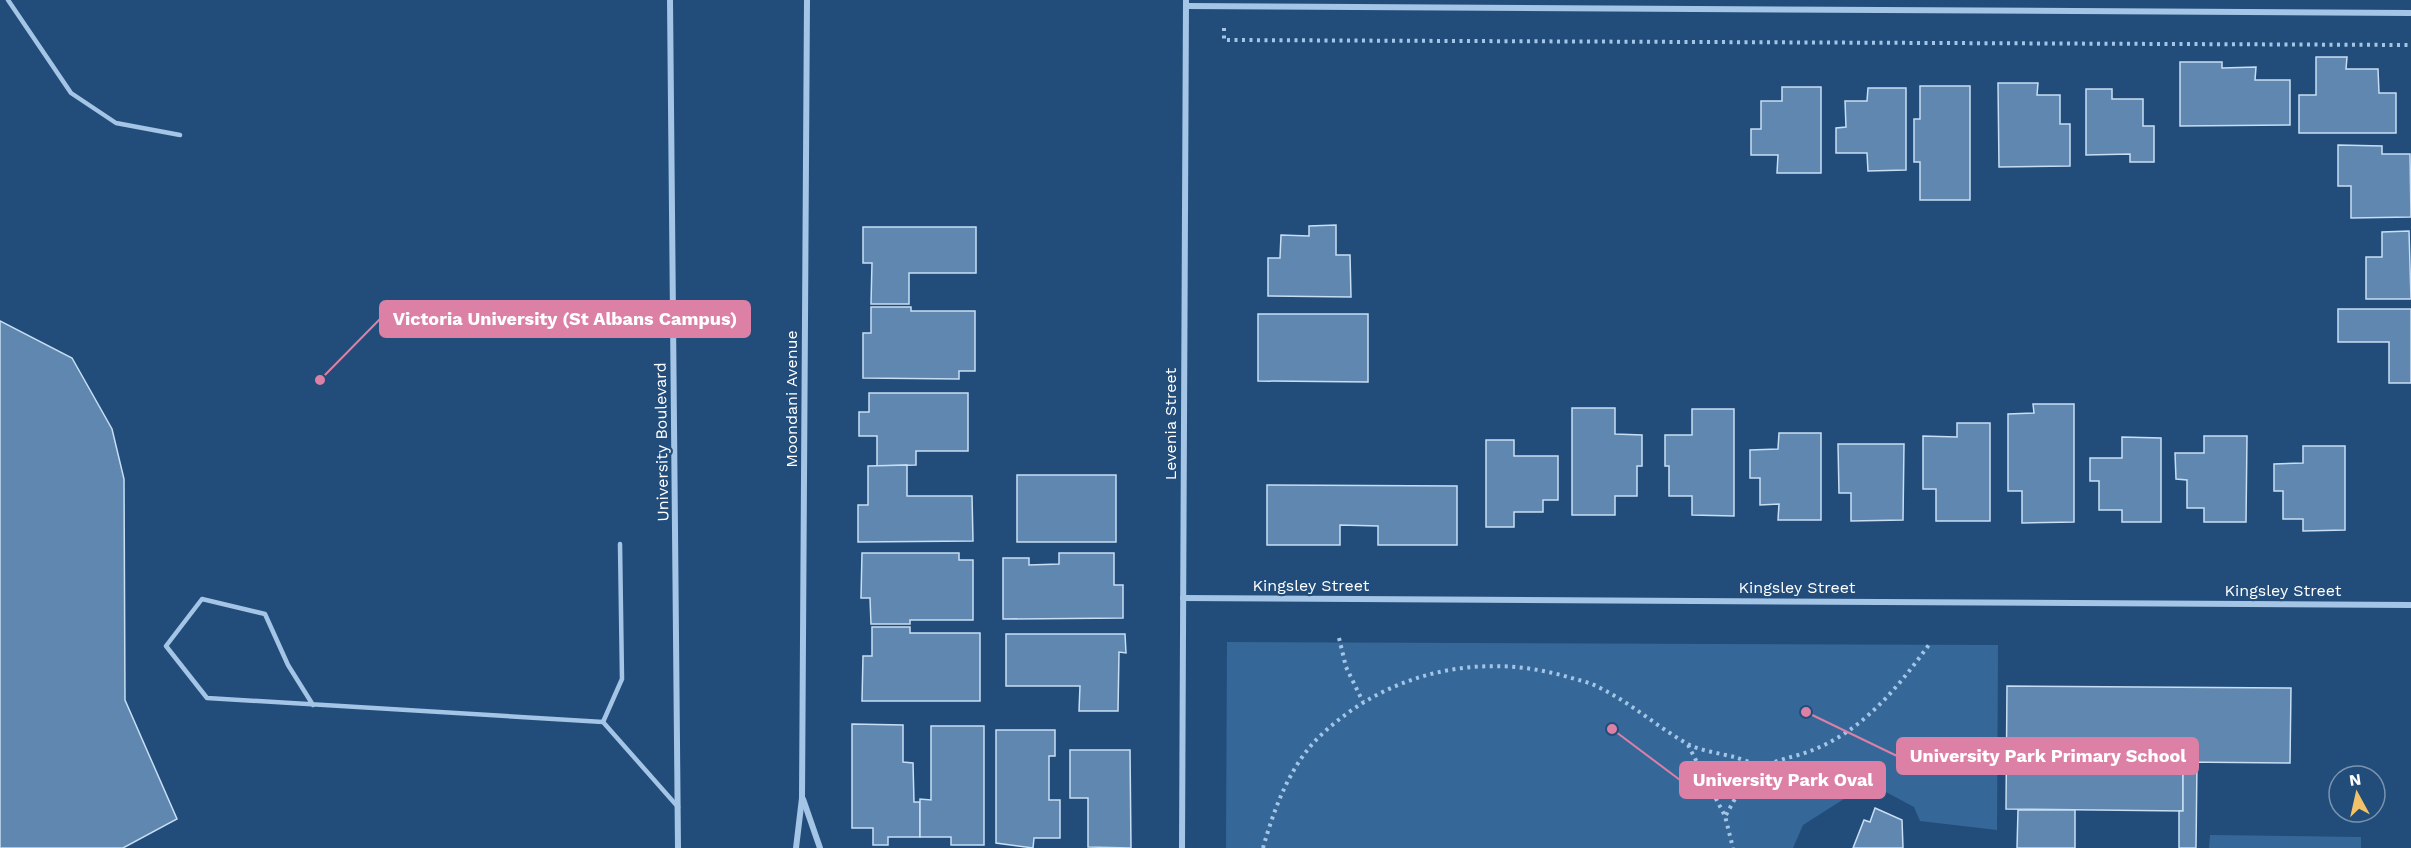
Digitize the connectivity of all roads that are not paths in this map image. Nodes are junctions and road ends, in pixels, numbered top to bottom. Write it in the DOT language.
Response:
graph roads {
  1 [pos="8,0"];
  2 [pos="670,0"];
  3 [pos="807,0"];
  4 [pos="1186,3"];
  5 [pos="2411,13"];
  6 [pos="180,135"];
  7 [pos="620,544"];
  8 [pos="1183,598"];
  9 [pos="2411,604"];
  10 [pos="313,705"];
  11 [pos="603,722"];
  12 [pos="802,798"];
  13 [pos="678,807"];
  14 [pos="678,848"];
  15 [pos="796,848"];
  16 [pos="820,848"];
  17 [pos="1182,848"];
  1 -- 6 [label="lane"];
  2 -- 13 [label="street, University Boulevard"];
  3 -- 12 [label="street, Moondani Avenue"];
  4 -- 5 [label="street"];
  4 -- 8 [label="street, Levenia Street"];
  7 -- 11 [label="lane"];
  8 -- 9 [label="street, Kingsley Street"];
  8 -- 17 [label="street, Levenia Street"];
  10 -- 10 [label="lane"];
  10 -- 11 [label="lane"];
  11 -- 13 [label="lane"];
  12 -- 15 [label="street, Moondani Avenue"];
  12 -- 16 [label="street, Moondani Avenue"];
  13 -- 14 [label="street, University Boulevard"];
}
